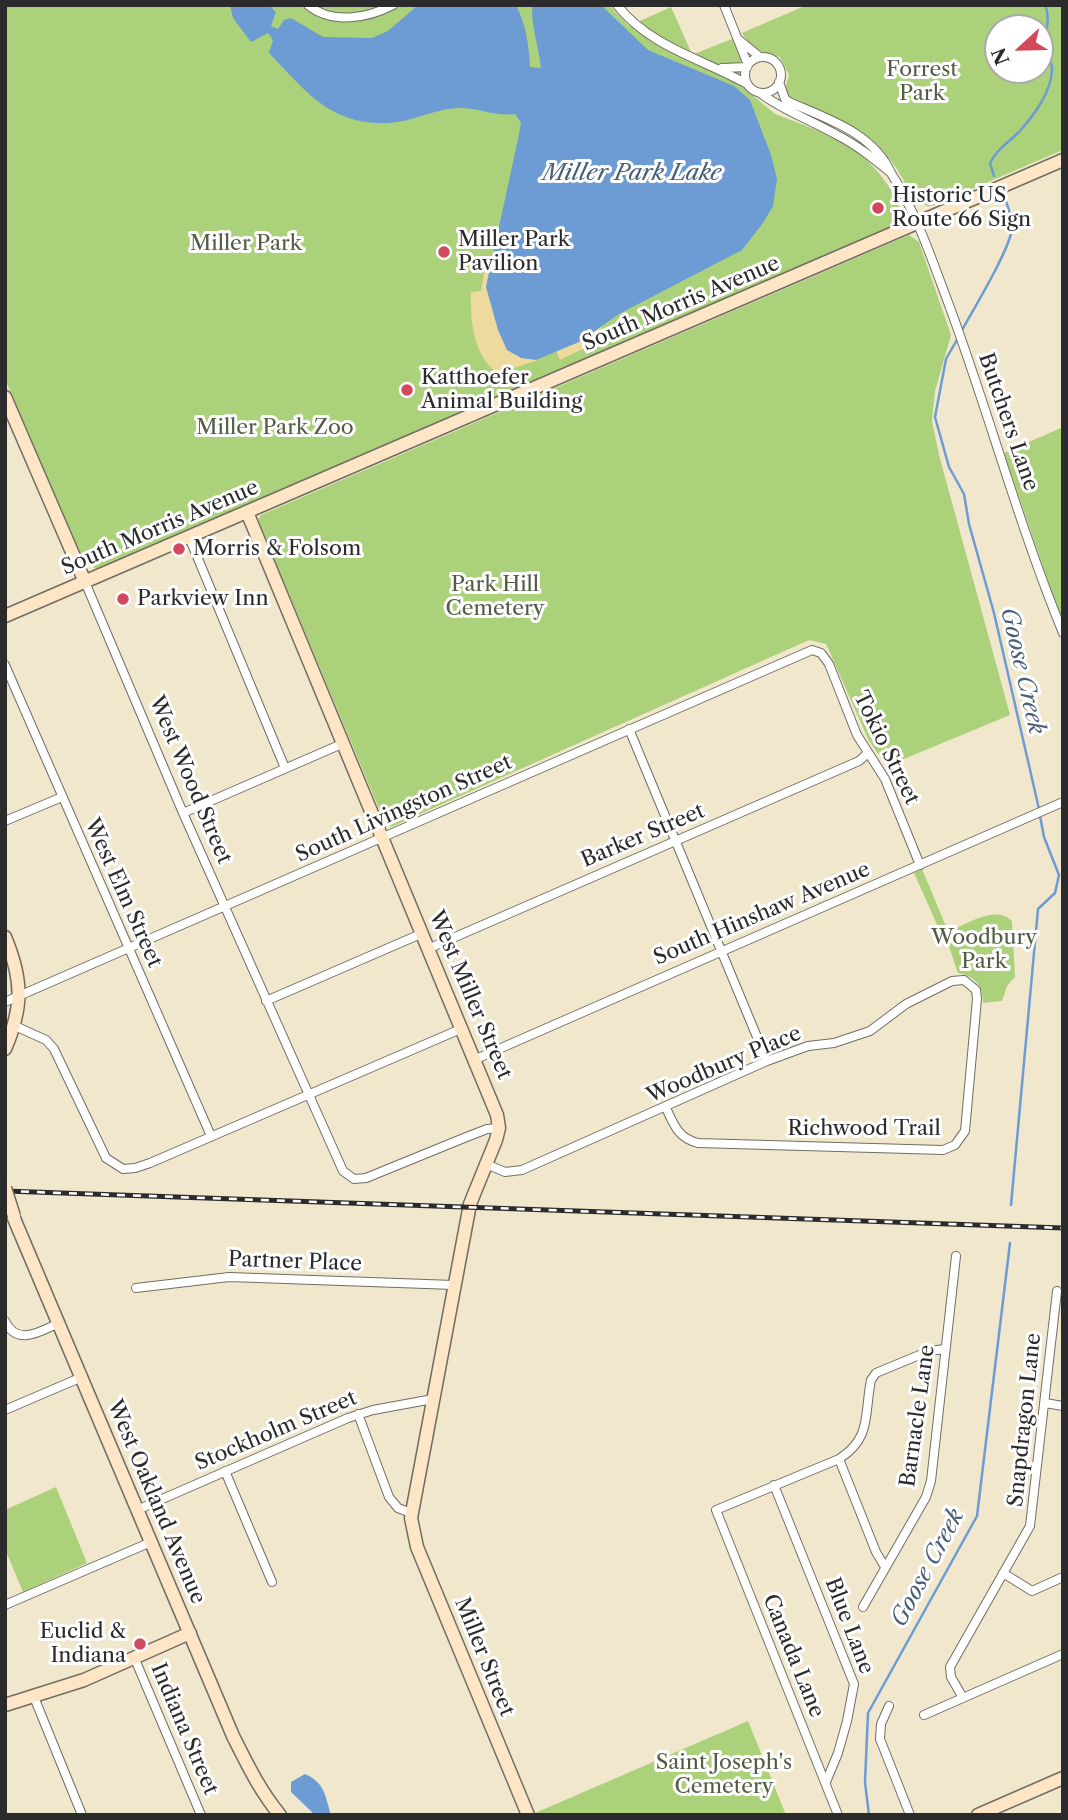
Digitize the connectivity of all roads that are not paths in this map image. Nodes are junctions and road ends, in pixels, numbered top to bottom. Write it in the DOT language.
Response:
graph roads {
  1 [pos="308,5"];
  2 [pos="393,5"];
  3 [pos="617,5"];
  4 [pos="724,5"];
  5 [pos="738,38"];
  6 [pos="760,57"];
  7 [pos="747,66"];
  8 [pos="719,68"];
  9 [pos="779,82"];
  10 [pos="747,84"];
  11 [pos="760,93"];
  12 [pos="1063,160"];
  13 [pos="891,173"];
  14 [pos="917,222"];
  15 [pos="5,397"];
  16 [pos="247,512"];
  17 [pos="189,537"];
  18 [pos="85,582"];
  19 [pos="5,616"];
  20 [pos="1063,633"];
  21 [pos="817,650"];
  22 [pos="5,664"];
  23 [pos="629,729"];
  24 [pos="344,743"];
  25 [pos="868,753"];
  26 [pos="285,768"];
  27 [pos="62,797"];
  28 [pos="1063,802"];
  29 [pos="183,813"];
  30 [pos="5,821"];
  31 [pos="383,837"];
  32 [pos="676,841"];
  33 [pos="920,865"];
  34 [pos="224,906"];
  35 [pos="423,933"];
  36 [pos="5,937"];
  37 [pos="429,948"];
  38 [pos="128,949"];
  39 [pos="722,950"];
  40 [pos="971,984"];
  41 [pos="19,996"];
  42 [pos="266,1001"];
  43 [pos="5,1002"];
  44 [pos="15,1026"];
  45 [pos="463,1028"];
  46 [pos="5,1049"];
  47 [pos="476,1059"];
  48 [pos="767,1061"];
  49 [pos="308,1095"];
  50 [pos="666,1108"];
  51 [pos="499,1128"];
  52 [pos="211,1136"];
  53 [pos="486,1164"];
  54 [pos="5,1188"];
  55 [pos="5,1199"];
  56 [pos="14,1216"];
  57 [pos="956,1256"];
  58 [pos="454,1285"];
  59 [pos="136,1288"];
  60 [pos="1057,1291"];
  61 [pos="5,1321"];
  62 [pos="59,1322"];
  63 [pos="945,1349"];
  64 [pos="82,1377"];
  65 [pos="433,1399"];
  66 [pos="1045,1402"];
  67 [pos="1063,1406"];
  68 [pos="5,1410"];
  69 [pos="358,1414"];
  70 [pos="839,1459"];
  71 [pos="225,1471"];
  72 [pos="774,1485"];
  73 [pos="137,1510"];
  74 [pos="411,1513"];
  75 [pos="151,1542"];
  76 [pos="885,1567"];
  77 [pos="1003,1573"];
  78 [pos="1063,1577"];
  79 [pos="272,1582"];
  80 [pos="5,1605"];
  81 [pos="863,1607"];
  82 [pos="190,1633"];
  83 [pos="1063,1654"];
  84 [pos="134,1657"];
  85 [pos="34,1697"];
  86 [pos="963,1698"];
  87 [pos="5,1705"];
  88 [pos="889,1706"];
  89 [pos="924,1715"];
  90 [pos="1063,1778"];
  91 [pos="826,1782"];
  92 [pos="82,1815"];
  93 [pos="201,1815"];
  94 [pos="280,1815"];
  95 [pos="528,1815"];
  96 [pos="838,1815"];
  97 [pos="910,1815"];
  98 [pos="978,1815"];
  1 -- 2 [label="street"];
  3 -- 8 [label="street"];
  4 -- 5 [label="street"];
  5 -- 6 [label="street"];
  5 -- 7 [label="street"];
  6 -- 7 [label="street"];
  6 -- 9 [label="street"];
  7 -- 8 [label="street"];
  7 -- 10 [label="street"];
  8 -- 10 [label="street"];
  9 -- 11 [label="street"];
  9 -- 13 [label="street"];
  10 -- 11 [label="street"];
  11 -- 13 [label="street"];
  12 -- 14 [label="main road, South Morris Avenue"];
  13 -- 14 [label="street, Butchers Lane"];
  14 -- 16 [label="main road, South Morris Avenue"];
  14 -- 20 [label="street, Butchers Lane"];
  15 -- 18 [label="main road, West Wood Street"];
  16 -- 17 [label="main road, South Morris Avenue"];
  16 -- 24 [label="main road, West Miller Street"];
  17 -- 18 [label="main road, South Morris Avenue"];
  17 -- 26 [label="street"];
  18 -- 19 [label="main road, South Morris Avenue"];
  18 -- 29 [label="street, West Wood Street"];
  21 -- 23 [label="street, South Livingston Street"];
  21 -- 25 [label="street, Tokio Street"];
  22 -- 27 [label="street, West Elm Street"];
  23 -- 31 [label="street, South Livingston Street"];
  23 -- 32 [label="street"];
  24 -- 26 [label="street"];
  24 -- 31 [label="main road, West Miller Street"];
  25 -- 32 [label="street, Barker Street"];
  25 -- 33 [label="street, Tokio Street"];
  26 -- 29 [label="street"];
  27 -- 30 [label="street"];
  27 -- 38 [label="street, West Elm Street"];
  28 -- 33 [label="street, South Hinshaw Avenue"];
  29 -- 34 [label="street, West Wood Street"];
  31 -- 34 [label="street, South Livingston Street"];
  31 -- 35 [label="main road, West Miller Street"];
  32 -- 37 [label="street, Barker Street"];
  32 -- 39 [label="street"];
  33 -- 39 [label="street, South Hinshaw Avenue"];
  34 -- 38 [label="street, South Livingston Street"];
  34 -- 42 [label="street, West Wood Street"];
  35 -- 37 [label="main road, West Miller Street"];
  35 -- 42 [label="street"];
  36 -- 41 [label="main road"];
  37 -- 45 [label="main road, West Miller Street"];
  38 -- 41 [label="street, South Livingston Street"];
  38 -- 52 [label="street, West Elm Street"];
  39 -- 47 [label="street, South Hinshaw Avenue"];
  39 -- 48 [label="street"];
  40 -- 48 [label="street, Woodbury Place"];
  40 -- 50 [label="street, Richwood Trail"];
  41 -- 43 [label="street, South Livingston Street"];
  41 -- 44 [label="main road"];
  42 -- 49 [label="street, West Wood Street"];
  44 -- 46 [label="main road"];
  44 -- 52 [label="street"];
  45 -- 47 [label="main road, West Miller Street"];
  45 -- 49 [label="street"];
  47 -- 51 [label="main road, West Miller Street"];
  48 -- 50 [label="street, Woodbury Place"];
  49 -- 51 [label="street, West Wood Street"];
  49 -- 52 [label="street"];
  50 -- 53 [label="street, Woodbury Place"];
  51 -- 53 [label="main road"];
  53 -- 58 [label="main road"];
  54 -- 56 [label="main road, bridge"];
  55 -- 56 [label="main road, West Oakland Avenue, bridge"];
  56 -- 62 [label="main road, West Oakland Avenue"];
  57 -- 63 [label="street, Barnacle Lane"];
  58 -- 59 [label="street, Partner Place"];
  58 -- 65 [label="main road"];
  60 -- 66 [label="street, Snapdragon Lane"];
  61 -- 62 [label="street"];
  62 -- 64 [label="main road, West Oakland Avenue"];
  63 -- 70 [label="street"];
  63 -- 76 [label="street, Barnacle Lane"];
  64 -- 68 [label="street"];
  64 -- 73 [label="main road, West Oakland Avenue"];
  65 -- 69 [label="street, Stockholm Street"];
  65 -- 74 [label="main road"];
  66 -- 67 [label="street"];
  66 -- 77 [label="street, Snapdragon Lane"];
  69 -- 71 [label="street, Stockholm Street"];
  69 -- 74 [label="street"];
  70 -- 72 [label="street"];
  70 -- 76 [label="street"];
  71 -- 73 [label="street, Stockholm Street"];
  71 -- 79 [label="street"];
  72 -- 91 [label="street, Blue Lane"];
  72 -- 91 [label="street, Canada Lane"];
  73 -- 75 [label="main road, West Oakland Avenue"];
  74 -- 95 [label="main road, Miller Street"];
  75 -- 80 [label="street"];
  75 -- 82 [label="main road, West Oakland Avenue"];
  76 -- 81 [label="street, Barnacle Lane"];
  77 -- 78 [label="street"];
  77 -- 86 [label="street, Snapdragon Lane"];
  82 -- 84 [label="main road"];
  82 -- 94 [label="main road, West Oakland Avenue"];
  83 -- 86 [label="street"];
  84 -- 85 [label="main road"];
  84 -- 93 [label="street, Indiana Street"];
  85 -- 87 [label="main road"];
  85 -- 92 [label="street"];
  86 -- 89 [label="street"];
  88 -- 97 [label="street"];
  90 -- 98 [label="main road"];
  91 -- 96 [label="street, Canada Lane"];
}
